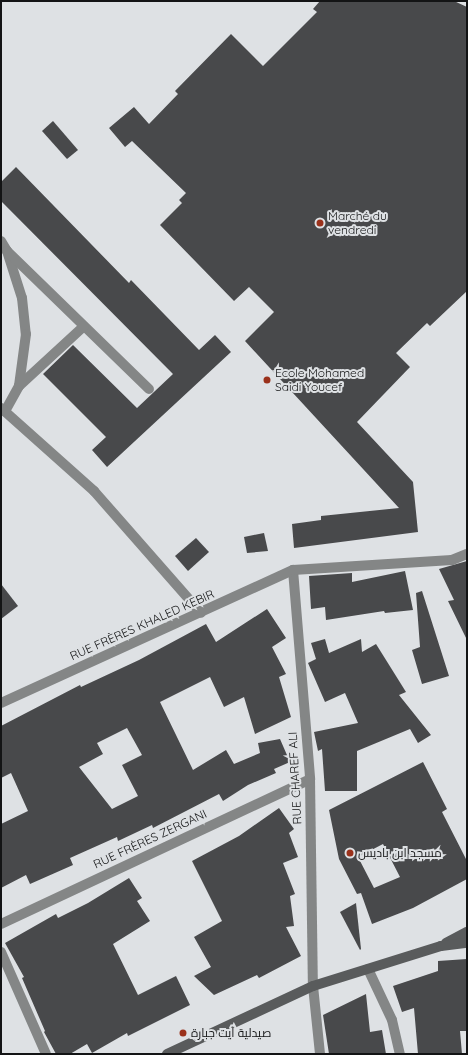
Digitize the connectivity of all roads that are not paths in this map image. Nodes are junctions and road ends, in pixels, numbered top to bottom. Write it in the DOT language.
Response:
graph roads {
  1 [pos="1,241"];
  2 [pos="7,251"];
  3 [pos="84,326"];
  4 [pos="19,386"];
  5 [pos="149,389"];
  6 [pos="3,409"];
  7 [pos="467,554"];
  8 [pos="293,570"];
  9 [pos="201,613"];
  10 [pos="1,703"];
  11 [pos="310,779"];
  12 [pos="1,924"];
  13 [pos="467,932"];
  14 [pos="467,943"];
  15 [pos="441,946"];
  16 [pos="1,952"];
  17 [pos="368,969"];
  18 [pos="314,986"];
  19 [pos="46,1054"];
  20 [pos="167,1054"];
  21 [pos="320,1054"];
  22 [pos="400,1054"];
  1 -- 2 [label="street"];
  2 -- 3 [label="street"];
  2 -- 4 [label="street"];
  3 -- 4 [label="street"];
  3 -- 5 [label="street"];
  4 -- 6 [label="street"];
  6 -- 9 [label="street"];
  7 -- 8 [label="street"];
  8 -- 9 [label="street, RUE FRÈRES KHALED KEBIR"];
  8 -- 11 [label="street, RUE CHAREF ALI"];
  9 -- 10 [label="street, RUE FRÈRES KHALED KEBIR"];
  11 -- 12 [label="street, RUE FRÈRES ZERGANI"];
  11 -- 18 [label="street, RUE CHAREF ALI"];
  13 -- 15 [label="main road"];
  14 -- 15 [label="main road"];
  15 -- 17 [label="main road"];
  16 -- 19 [label="street"];
  17 -- 18 [label="main road"];
  17 -- 22 [label="street"];
  18 -- 20 [label="main road"];
  18 -- 21 [label="street, RUE CHAREF ALI"];
}
